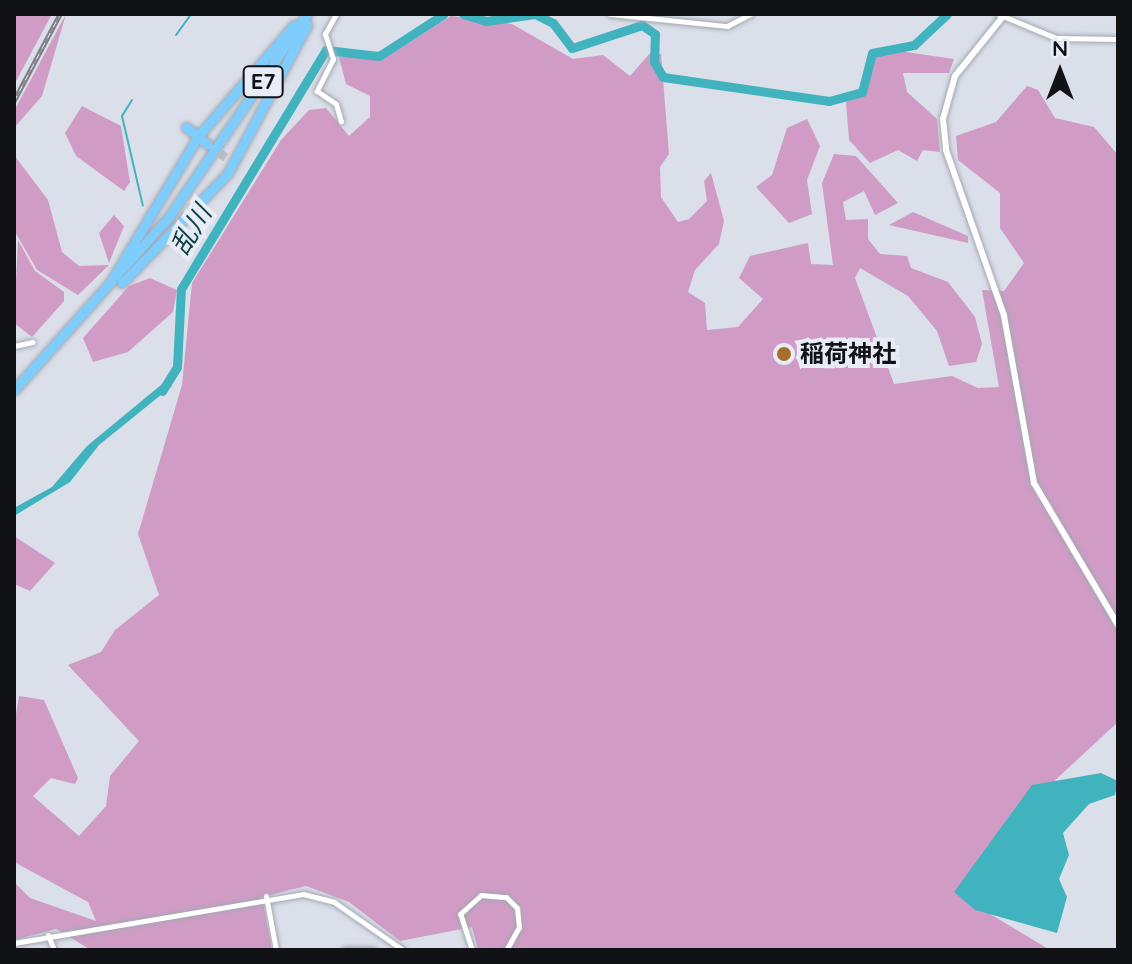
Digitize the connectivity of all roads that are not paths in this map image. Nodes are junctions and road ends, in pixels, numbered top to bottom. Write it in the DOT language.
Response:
graph roads {
  1 [pos="308,14"];
  2 [pos="336,14"];
  3 [pos="610,14"];
  4 [pos="751,14"];
  5 [pos="1002,15"];
  6 [pos="1118,39"];
  7 [pos="341,121"];
  8 [pos="187,126"];
  9 [pos="199,135"];
  10 [pos="209,143"];
  11 [pos="65,339"];
  12 [pos="33,342"];
  13 [pos="14,346"];
  14 [pos="14,390"];
  15 [pos="1118,625"];
  16 [pos="266,896"];
  17 [pos="48,935"];
  18 [pos="391,942"];
  19 [pos="14,943"];
  20 [pos="54,950"];
  21 [pos="276,950"];
  22 [pos="344,950"];
  23 [pos="374,950"];
  24 [pos="389,950"];
  25 [pos="403,950"];
  26 [pos="472,950"];
  27 [pos="506,950"];
  1 -- 9 [label="highway"];
  1 -- 11 [label="highway, E7"];
  1 -- 11 [label="highway"];
  2 -- 7 [label="street"];
  3 -- 4 [label="street"];
  5 -- 6 [label="street"];
  5 -- 15 [label="street"];
  8 -- 9 [label="highway"];
  9 -- 10 [label="highway"];
  9 -- 11 [label="highway"];
  11 -- 14 [label="highway, E7"];
  12 -- 13 [label="street"];
  16 -- 17 [label="street"];
  16 -- 18 [label="street"];
  16 -- 21 [label="street"];
  17 -- 19 [label="street"];
  17 -- 20 [label="street"];
  18 -- 24 [label="street"];
  18 -- 25 [label="street"];
  22 -- 23 [label="street"];
  26 -- 27 [label="street"];
}
